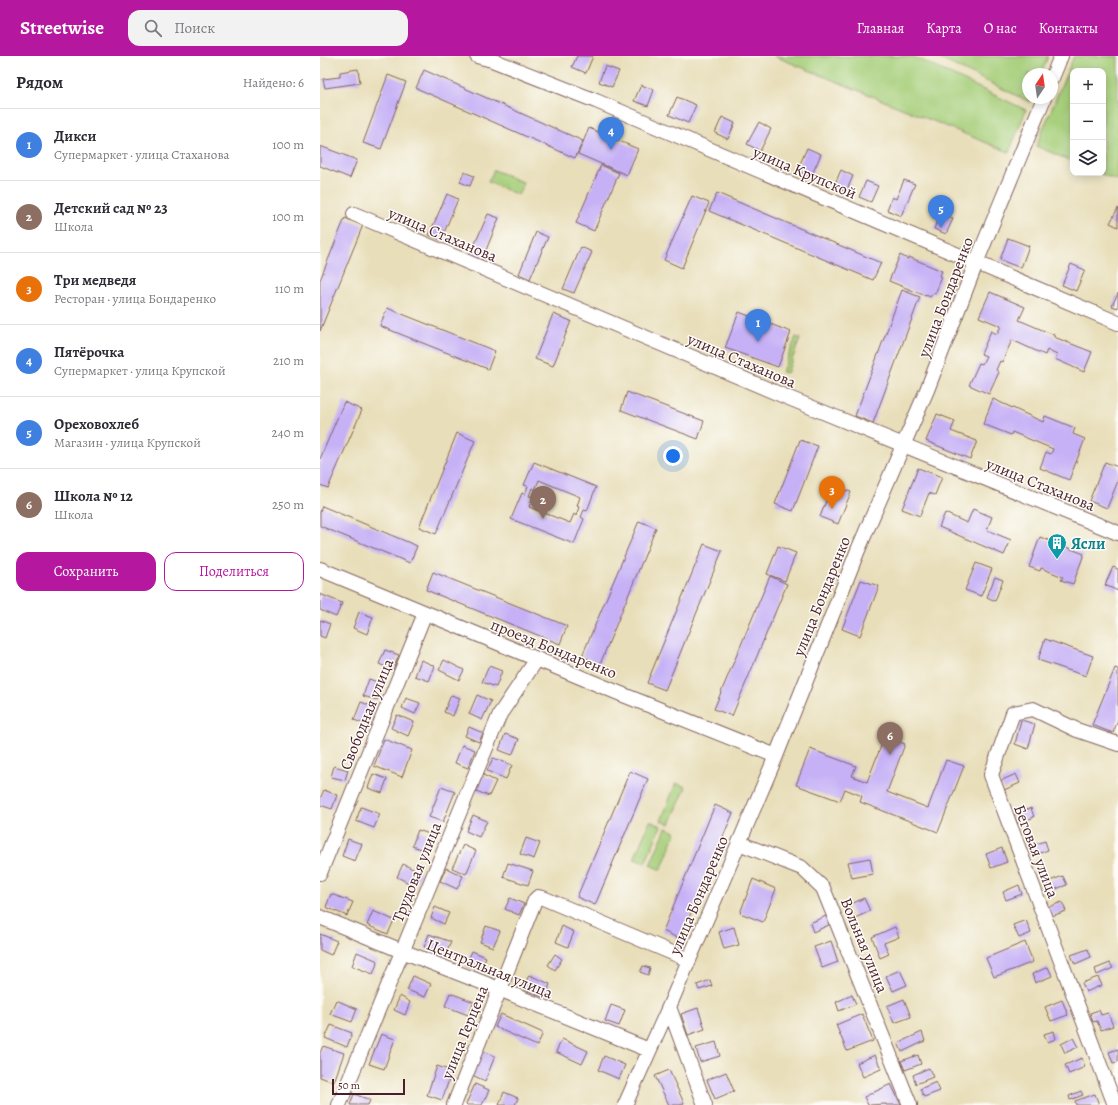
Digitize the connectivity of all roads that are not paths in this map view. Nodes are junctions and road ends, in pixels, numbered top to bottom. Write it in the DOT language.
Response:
graph roads {
  1 [pos="477,56"];
  2 [pos="1061,56"];
  3 [pos="1056,68"];
  4 [pos="1042,104"];
  5 [pos="354,214"];
  6 [pos="976,263"];
  7 [pos="1118,323"];
  8 [pos="903,446"];
  9 [pos="1118,534"];
  10 [pos="320,569"];
  11 [pos="425,613"];
  12 [pos="537,659"];
  13 [pos="1118,744"];
  14 [pos="776,756"];
  15 [pos="739,843"];
  16 [pos="320,873"];
  17 [pos="320,917"];
  18 [pos="402,952"];
  19 [pos="689,960"];
  20 [pos="500,989"];
  21 [pos="669,1007"];
  22 [pos="649,1050"];
  23 [pos="339,1105"];
  24 [pos="454,1105"];
  25 [pos="625,1105"];
  26 [pos="705,1105"];
  27 [pos="910,1105"];
  28 [pos="1115,1105"];
  1 -- 6 [label="street, улица Крупской"];
  2 -- 3 [label="street"];
  4 -- 6 [label="street, улица Бондаренко"];
  5 -- 8 [label="street, улица Стаханова"];
  6 -- 7 [label="street, улица Крупской"];
  6 -- 8 [label="street, улица Бондаренко"];
  8 -- 9 [label="street, улица Стаханова"];
  8 -- 14 [label="street, улица Бондаренко"];
  10 -- 11 [label="street, проезд Бондаренко"];
  11 -- 12 [label="street, проезд Бондаренко"];
  11 -- 16 [label="street, Свободная улица"];
  12 -- 14 [label="street, проезд Бондаренко"];
  12 -- 18 [label="street, Трудовая улица"];
  13 -- 28 [label="street, Беговая улица"];
  14 -- 15 [label="street, улица Бондаренко"];
  15 -- 19 [label="street, улица Бондаренко"];
  15 -- 27 [label="street, Вольная улица"];
  17 -- 18 [label="street, Центральная улица"];
  18 -- 20 [label="street, Центральная улица"];
  18 -- 23 [label="street, Трудовая улица"];
  19 -- 20 [label="street, улица Герцена"];
  19 -- 21 [label="street, улица Бондаренко"];
  20 -- 22 [label="street, Центральная улица"];
  20 -- 24 [label="street, улица Герцена"];
  21 -- 22 [label="street, улица Бондаренко"];
  21 -- 26 [label="street"];
  22 -- 25 [label="street, улица Бондаренко"];
}
